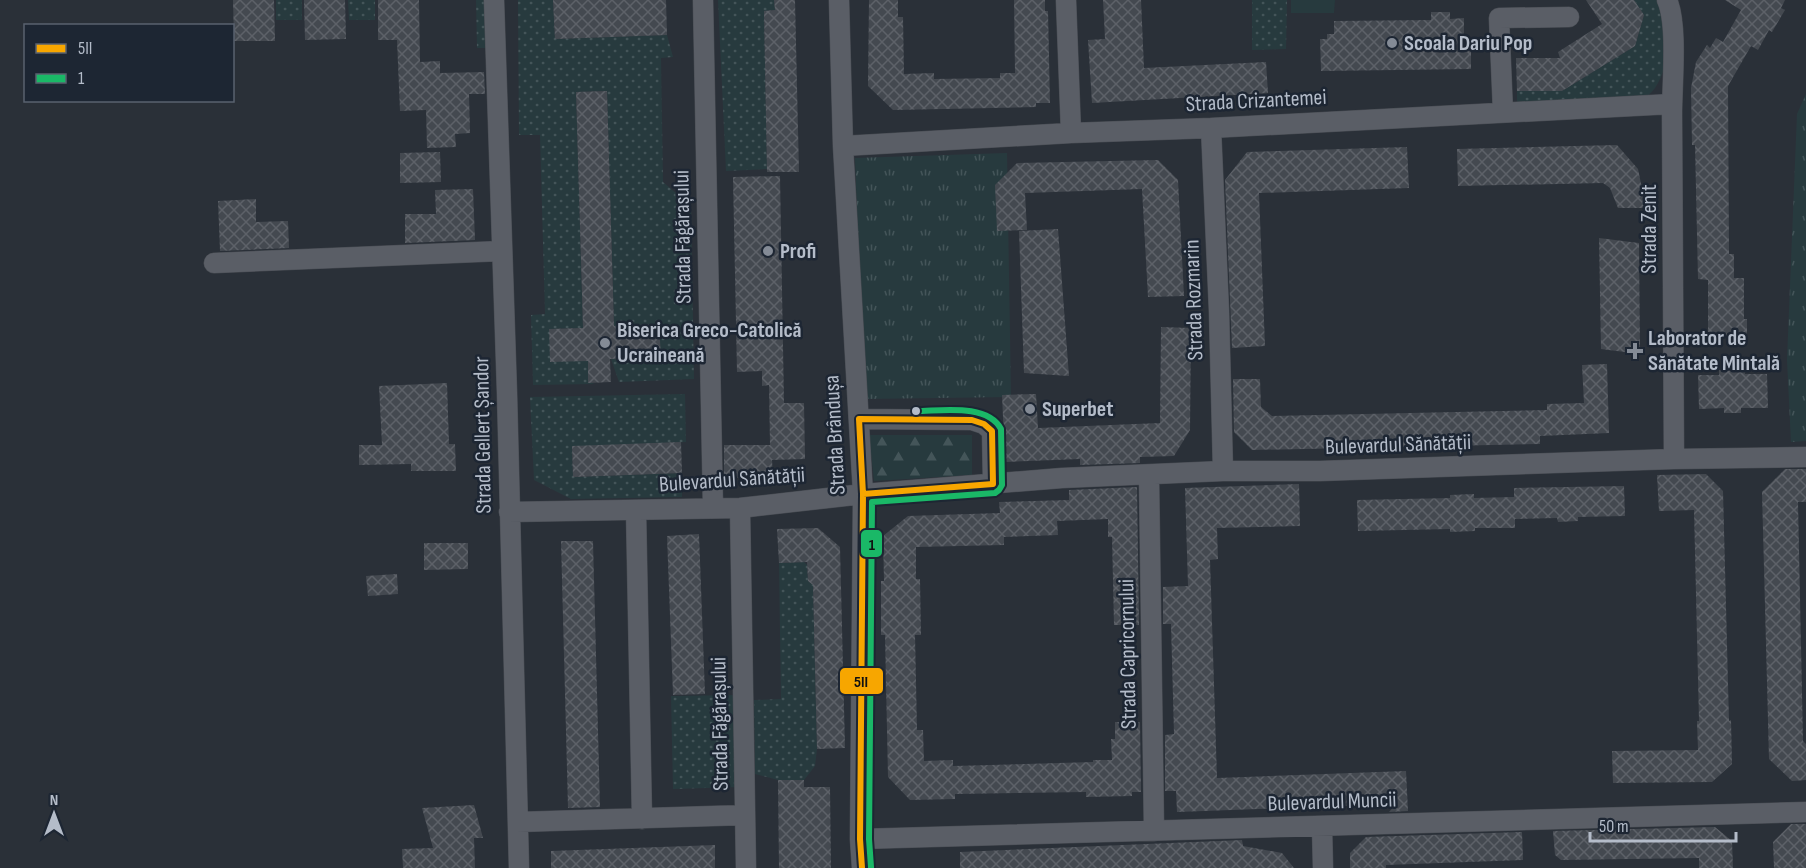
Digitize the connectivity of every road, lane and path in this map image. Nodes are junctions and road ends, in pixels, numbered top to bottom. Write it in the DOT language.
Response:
graph roads {
  1 [pos="494,0"];
  2 [pos="703,0"];
  3 [pos="839,0"];
  4 [pos="1066,0"];
  5 [pos="1667,0"];
  6 [pos="1569,17"];
  7 [pos="1672,104"];
  8 [pos="1503,112"];
  9 [pos="1210,128"];
  10 [pos="1071,133"];
  11 [pos="843,146"];
  12 [pos="502,251"];
  13 [pos="214,263"];
  14 [pos="859,419"];
  15 [pos="1806,457"];
  16 [pos="1674,459"];
  17 [pos="1223,471"];
  18 [pos="1149,476"];
  19 [pos="993,484"];
  20 [pos="863,494"];
  21 [pos="713,508"];
  22 [pos="740,508"];
  23 [pos="636,510"];
  24 [pos="509,512"];
  25 [pos="1806,812"];
  26 [pos="745,815"];
  27 [pos="642,819"];
  28 [pos="518,822"];
  29 [pos="1322,827"];
  30 [pos="1154,831"];
  31 [pos="860,839"];
  32 [pos="519,868"];
  33 [pos="746,868"];
  34 [pos="862,868"];
  35 [pos="1323,868"];
  1 -- 12 [label="street, Strada Gellert Șandor"];
  2 -- 21 [label="street, Strada Făgărașului"];
  3 -- 11 [label="street, Strada Brândușa"];
  4 -- 10 [label="street"];
  5 -- 7 [label="street, Strada Zenit"];
  6 -- 8 [label="street"];
  7 -- 8 [label="street, Strada Crizantemei"];
  7 -- 16 [label="street, Strada Zenit"];
  8 -- 9 [label="street, Strada Crizantemei"];
  9 -- 10 [label="street, Strada Crizantemei"];
  9 -- 17 [label="street, Strada Rozmarin"];
  10 -- 11 [label="street, Strada Crizantemei"];
  11 -- 14 [label="street, Strada Brândușa"];
  12 -- 13 [label="street"];
  12 -- 24 [label="street, Strada Gellert Șandor"];
  14 -- 19 [label="street"];
  14 -- 20 [label="street, Strada Brândușa"];
  15 -- 16 [label="street, Bulevardul Sănătății"];
  16 -- 17 [label="street, Bulevardul Sănătății"];
  17 -- 18 [label="street, Bulevardul Sănătății"];
  18 -- 19 [label="street, Bulevardul Sănătății"];
  18 -- 30 [label="street, Strada Capricornului"];
  19 -- 20 [label="street, Bulevardul Sănătății"];
  20 -- 22 [label="street, Bulevardul Sănătății"];
  20 -- 31 [label="street, Strada Brândușa"];
  21 -- 22 [label="street, Bulevardul Sănătății"];
  21 -- 23 [label="street, Bulevardul Sănătății"];
  22 -- 26 [label="street, Strada Făgărașului"];
  23 -- 24 [label="street, Bulevardul Sănătății"];
  23 -- 27 [label="street"];
  24 -- 28 [label="street, Strada Gellert Șandor"];
  25 -- 29 [label="street, Bulevardul Muncii"];
  26 -- 27 [label="street"];
  26 -- 33 [label="street, Strada Făgărașului"];
  27 -- 28 [label="street"];
  28 -- 32 [label="street, Strada Gellert Șandor"];
  29 -- 30 [label="street, Bulevardul Muncii"];
  29 -- 35 [label="street"];
  30 -- 31 [label="street, Bulevardul Muncii"];
  31 -- 34 [label="street, Strada Brândușa"];
}
